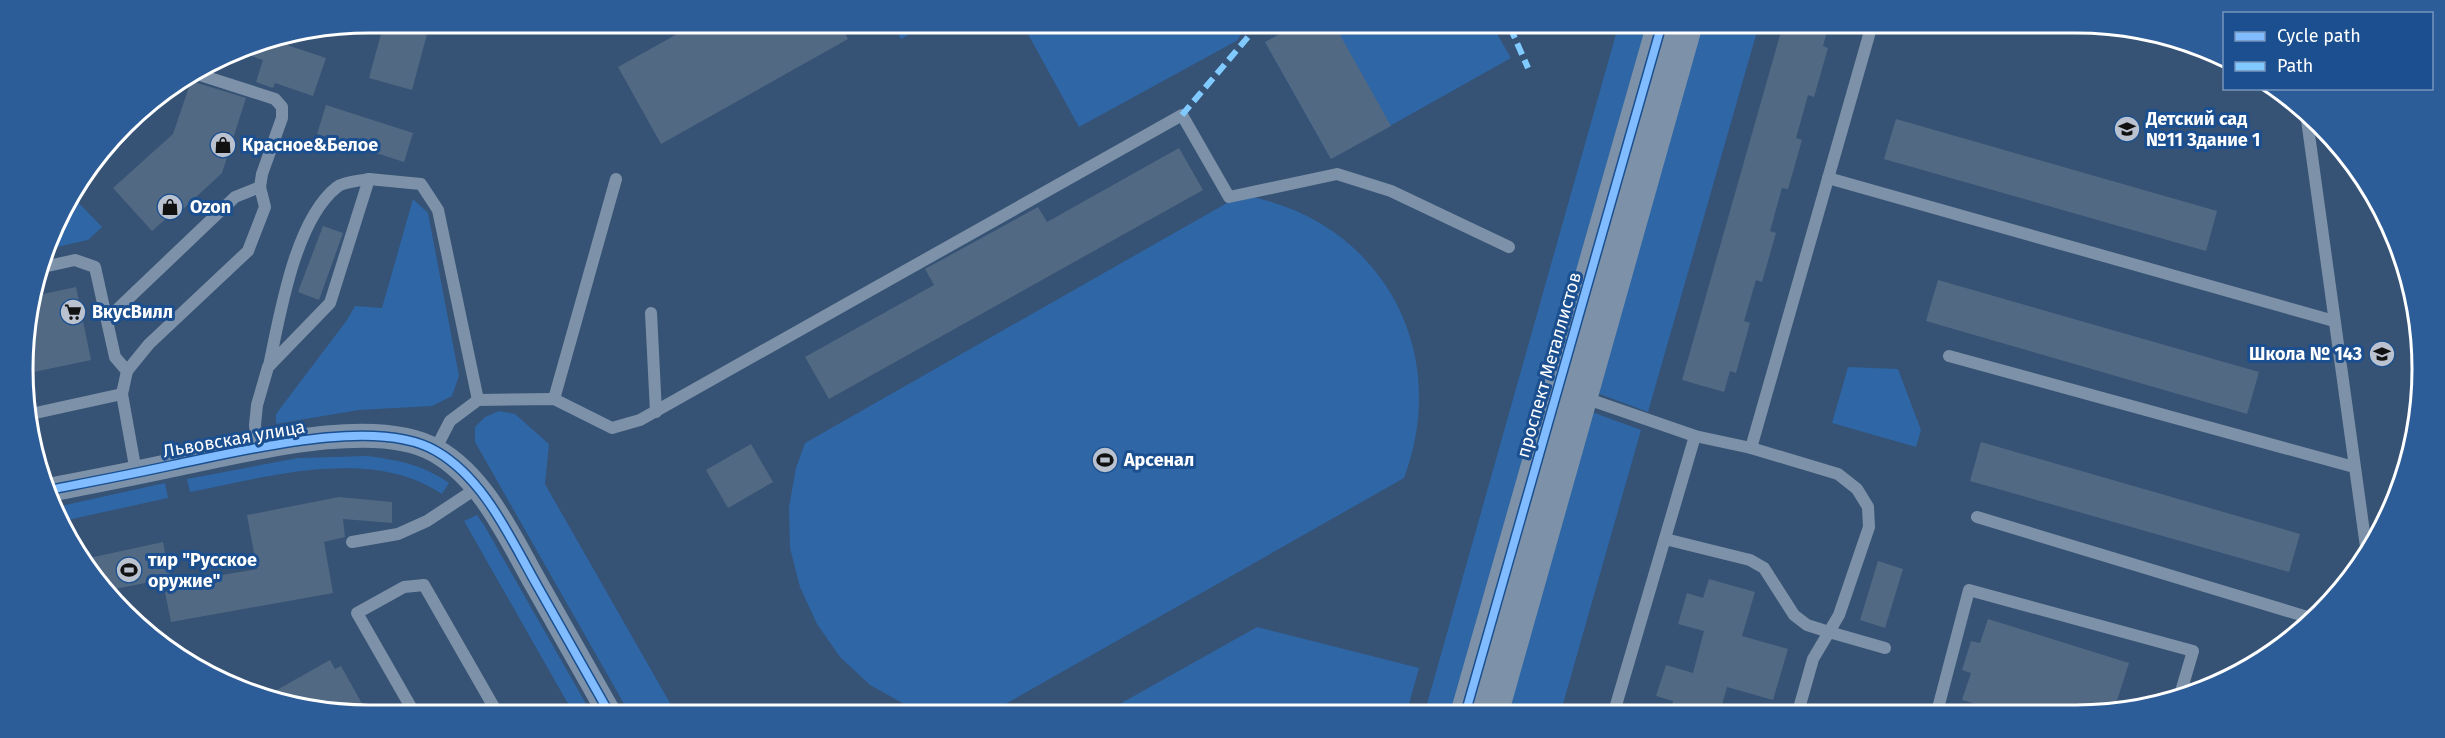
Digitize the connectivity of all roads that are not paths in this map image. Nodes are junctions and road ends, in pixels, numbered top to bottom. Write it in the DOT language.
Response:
graph roads {
  1 [pos="1660,33"];
  2 [pos="1686,33"];
  3 [pos="1870,33"];
  4 [pos="204,76"];
  5 [pos="2308,125"];
  6 [pos="1828,178"];
  7 [pos="369,179"];
  8 [pos="616,179"];
  9 [pos="260,187"];
  10 [pos="1509,247"];
  11 [pos="49,266"];
  12 [pos="651,312"];
  13 [pos="107,319"];
  14 [pos="2334,321"];
  15 [pos="1949,356"];
  16 [pos="268,367"];
  17 [pos="127,371"];
  18 [pos="1570,393"];
  19 [pos="122,394"];
  20 [pos="554,399"];
  21 [pos="478,400"];
  22 [pos="656,412"];
  23 [pos="36,413"];
  24 [pos="1695,436"];
  25 [pos="258,447"];
  26 [pos="1751,448"];
  27 [pos="435,450"];
  28 [pos="2354,466"];
  29 [pos="136,472"];
  30 [pos="477,488"];
  31 [pos="55,489"];
  32 [pos="1977,517"];
  33 [pos="1665,539"];
  34 [pos="2365,540"];
  35 [pos="352,542"];
  36 [pos="2305,615"];
  37 [pos="1829,632"];
  38 [pos="1885,648"];
  39 [pos="2182,688"];
  40 [pos="410,705"];
  41 [pos="493,705"];
  42 [pos="605,705"];
  43 [pos="1468,705"];
  44 [pos="1495,705"];
  45 [pos="1616,705"];
  46 [pos="1800,705"];
  47 [pos="1939,705"];
  1 -- 18 [label="street, проспект Металлистов"];
  2 -- 18 [label="street, проспект Металлистов"];
  3 -- 6 [label="lane"];
  4 -- 9 [label="lane"];
  5 -- 14 [label="lane"];
  6 -- 14 [label="lane"];
  6 -- 26 [label="lane"];
  7 -- 16 [label="lane"];
  7 -- 16 [label="lane"];
  7 -- 21 [label="lane"];
  8 -- 20 [label="lane"];
  9 -- 13 [label="lane"];
  9 -- 17 [label="lane"];
  10 -- 22 [label="lane"];
  11 -- 13 [label="lane"];
  12 -- 22 [label="lane"];
  13 -- 17 [label="lane"];
  14 -- 28 [label="lane"];
  15 -- 28 [label="lane"];
  16 -- 25 [label="lane"];
  17 -- 19 [label="lane"];
  18 -- 24 [label="lane"];
  18 -- 43 [label="street, проспект Металлистов"];
  18 -- 44 [label="street, проспект Металлистов"];
  19 -- 23 [label="lane"];
  19 -- 29 [label="lane"];
  20 -- 21 [label="lane"];
  20 -- 22 [label="lane"];
  21 -- 27 [label="lane"];
  24 -- 26 [label="lane"];
  24 -- 33 [label="lane"];
  25 -- 27 [label="street, Львовская улица"];
  25 -- 29 [label="street, Львовская улица"];
  26 -- 37 [label="lane"];
  27 -- 30 [label="street, Львовская улица"];
  28 -- 34 [label="lane"];
  29 -- 31 [label="street, Львовская улица"];
  30 -- 35 [label="lane"];
  30 -- 42 [label="street, Львовская улица"];
  32 -- 36 [label="lane"];
  33 -- 37 [label="lane"];
  33 -- 45 [label="lane"];
  37 -- 38 [label="lane"];
  37 -- 46 [label="lane"];
  39 -- 47 [label="lane"];
  40 -- 41 [label="lane"];
}
